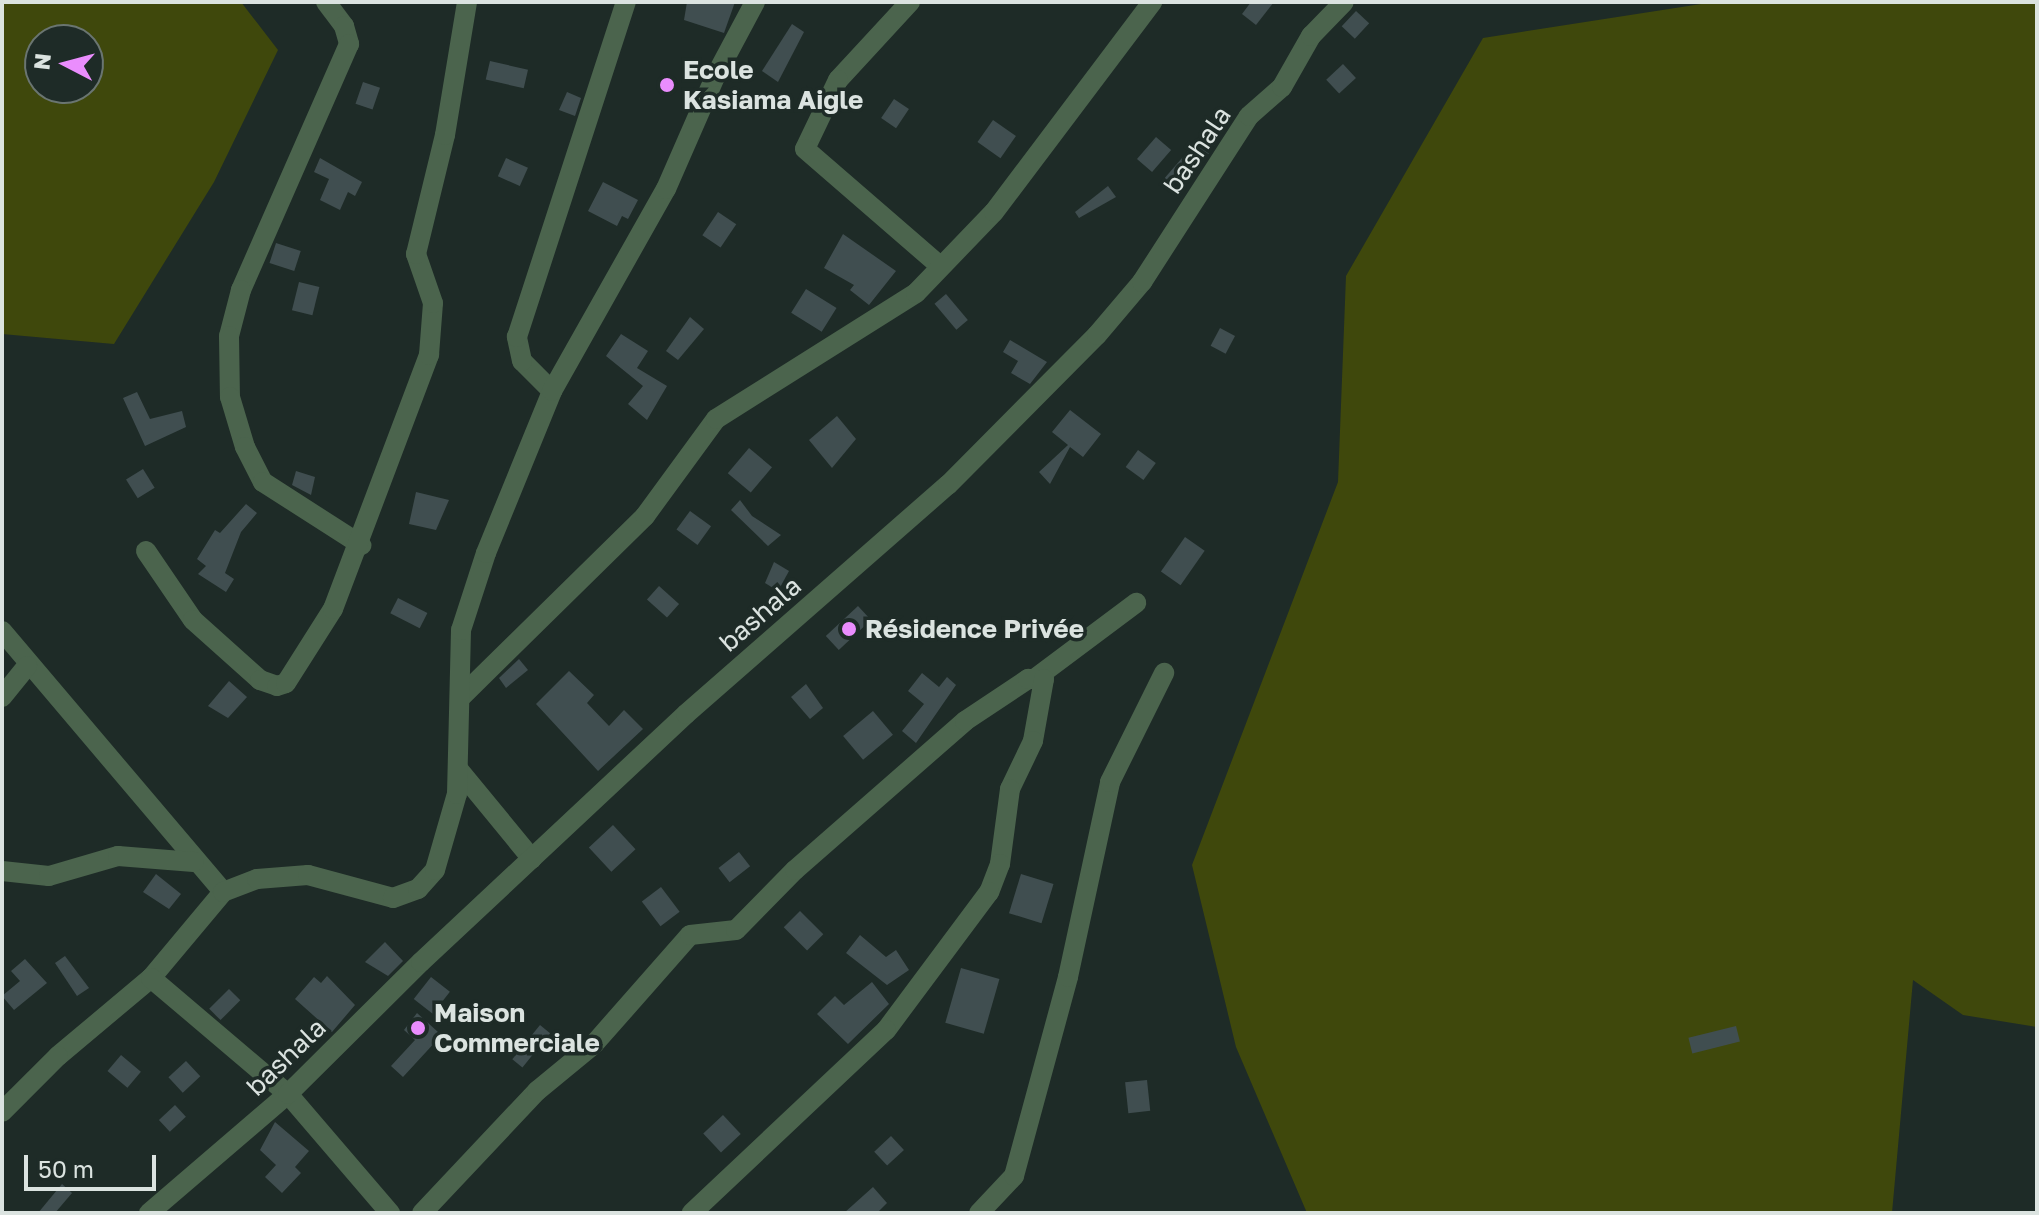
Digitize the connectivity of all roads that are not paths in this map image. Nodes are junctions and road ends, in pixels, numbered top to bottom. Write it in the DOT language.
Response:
graph roads {
  1 [pos="326,2"];
  2 [pos="467,2"];
  3 [pos="626,2"];
  4 [pos="755,2"];
  5 [pos="910,2"];
  6 [pos="1152,2"];
  7 [pos="1344,2"];
  8 [pos="940,266"];
  9 [pos="552,391"];
  10 [pos="361,545"];
  11 [pos="146,551"];
  12 [pos="1136,603"];
  13 [pos="2,631"];
  14 [pos="27,666"];
  15 [pos="1164,673"];
  16 [pos="1037,677"];
  17 [pos="2,697"];
  18 [pos="461,697"];
  19 [pos="459,770"];
  20 [pos="532,859"];
  21 [pos="194,862"];
  22 [pos="2,871"];
  23 [pos="223,892"];
  24 [pos="151,978"];
  25 [pos="288,1094"];
  26 [pos="2,1112"];
  27 [pos="149,1213"];
  28 [pos="390,1213"];
  29 [pos="422,1213"];
  30 [pos="692,1213"];
  31 [pos="979,1213"];
  1 -- 10 [label="street"];
  2 -- 10 [label="street"];
  3 -- 9 [label="street"];
  4 -- 9 [label="street"];
  5 -- 8 [label="street"];
  6 -- 8 [label="street"];
  7 -- 20 [label="street, bashala"];
  8 -- 18 [label="street"];
  9 -- 18 [label="street"];
  10 -- 11 [label="street"];
  12 -- 16 [label="street"];
  13 -- 14 [label="street"];
  14 -- 17 [label="street"];
  14 -- 21 [label="street"];
  15 -- 31 [label="street"];
  16 -- 29 [label="street"];
  16 -- 30 [label="street"];
  18 -- 19 [label="street"];
  19 -- 20 [label="street"];
  19 -- 23 [label="street"];
  20 -- 25 [label="street, bashala"];
  21 -- 22 [label="street"];
  21 -- 23 [label="street"];
  23 -- 24 [label="street"];
  24 -- 25 [label="street"];
  24 -- 26 [label="street"];
  25 -- 27 [label="street, bashala"];
  25 -- 28 [label="street"];
}
